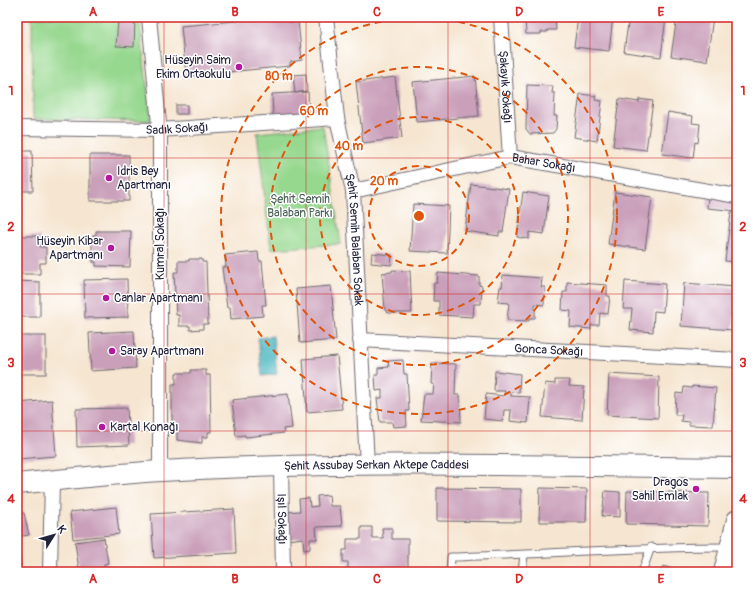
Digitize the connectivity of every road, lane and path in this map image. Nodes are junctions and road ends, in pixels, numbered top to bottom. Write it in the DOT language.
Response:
graph roads {
  1 [pos="149,17"];
  2 [pos="326,17"];
  3 [pos="501,17"];
  4 [pos="337,118"];
  5 [pos="17,128"];
  6 [pos="159,130"];
  7 [pos="510,156"];
  8 [pos="353,191"];
  9 [pos="737,196"];
  10 [pos="360,340"];
  11 [pos="737,360"];
  12 [pos="367,465"];
  13 [pos="281,467"];
  14 [pos="737,468"];
  15 [pos="160,471"];
  16 [pos="52,481"];
  17 [pos="17,484"];
  18 [pos="737,520"];
  19 [pos="651,547"];
  20 [pos="731,547"];
  21 [pos="524,555"];
  22 [pos="50,572"];
  23 [pos="283,572"];
  24 [pos="450,572"];
  25 [pos="522,572"];
  26 [pos="642,572"];
  27 [pos="724,572"];
  28 [pos="730,572"];
  1 -- 6 [label="street, Kumral Sokağı"];
  2 -- 4 [label="street, Şehit Semih Balaban Sokak"];
  3 -- 7 [label="street, Şakayık Sokağı"];
  4 -- 6 [label="street, Sadık Sokağı"];
  4 -- 8 [label="street, Şehit Semih Balaban Sokak"];
  5 -- 6 [label="street, Sadık Sokağı"];
  6 -- 15 [label="street, Kumral Sokağı"];
  7 -- 8 [label="street, Bahar Sokağı"];
  7 -- 9 [label="street, Bahar Sokağı"];
  8 -- 10 [label="street, Şehit Semih Balaban Sokak"];
  10 -- 11 [label="street, Gonca Sokağı"];
  10 -- 12 [label="street, Şehit Semih Balaban Sokak"];
  12 -- 13 [label="street, Şehit Assubay Serkan Aktepe Caddesi"];
  12 -- 14 [label="street, Şehit Assubay Serkan Aktepe Caddesi"];
  13 -- 15 [label="street, Şehit Assubay Serkan Aktepe Caddesi"];
  13 -- 23 [label="street, Işıl Sokağı"];
  15 -- 16 [label="street, Şehit Assubay Serkan Aktepe Caddesi"];
  16 -- 17 [label="street, Şehit Assubay Serkan Aktepe Caddesi"];
  16 -- 22 [label="street"];
  18 -- 20 [label="street"];
  19 -- 20 [label="lane"];
  19 -- 21 [label="lane"];
  19 -- 26 [label="lane"];
  20 -- 27 [label="street"];
  20 -- 28 [label="street"];
  21 -- 24 [label="lane"];
  21 -- 25 [label="lane"];
}
